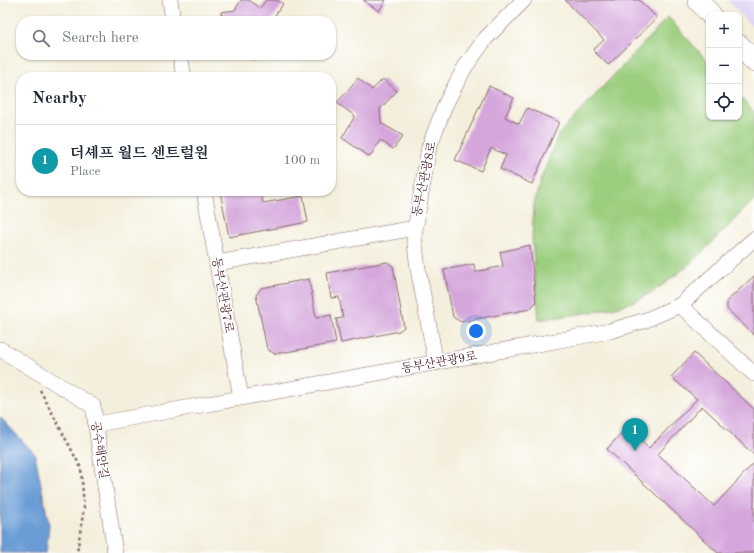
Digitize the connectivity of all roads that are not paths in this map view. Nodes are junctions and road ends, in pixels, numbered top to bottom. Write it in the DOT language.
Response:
graph roads {
  1 [pos="170,0"];
  2 [pos="524,0"];
  3 [pos="698,0"];
  4 [pos="708,12"];
  5 [pos="173,16"];
  6 [pos="742,48"];
  7 [pos="181,60"];
  8 [pos="754,61"];
  9 [pos="183,72"];
  10 [pos="205,196"];
  11 [pos="415,228"];
  12 [pos="754,239"];
  13 [pos="217,263"];
  14 [pos="680,305"];
  15 [pos="0,349"];
  16 [pos="436,363"];
  17 [pos="754,374"];
  18 [pos="241,398"];
  19 [pos="97,424"];
  20 [pos="115,553"];
  1 -- 5 [label="street"];
  2 -- 11 [label="street, 동부산관광8로"];
  3 -- 4 [label="main road"];
  6 -- 8 [label="main road"];
  7 -- 9 [label="street"];
  10 -- 13 [label="street, 동부산관광7로"];
  11 -- 13 [label="street"];
  11 -- 16 [label="street, 동부산관광8로"];
  12 -- 14 [label="street, 동부산관광9로"];
  13 -- 18 [label="street, 동부산관광7로"];
  14 -- 16 [label="street, 동부산관광9로"];
  14 -- 17 [label="street"];
  15 -- 19 [label="street, 공수해안길"];
  16 -- 18 [label="street, 동부산관광9로"];
  18 -- 19 [label="street, 동부산관광9로"];
  19 -- 20 [label="street, 공수해안길"];
}
